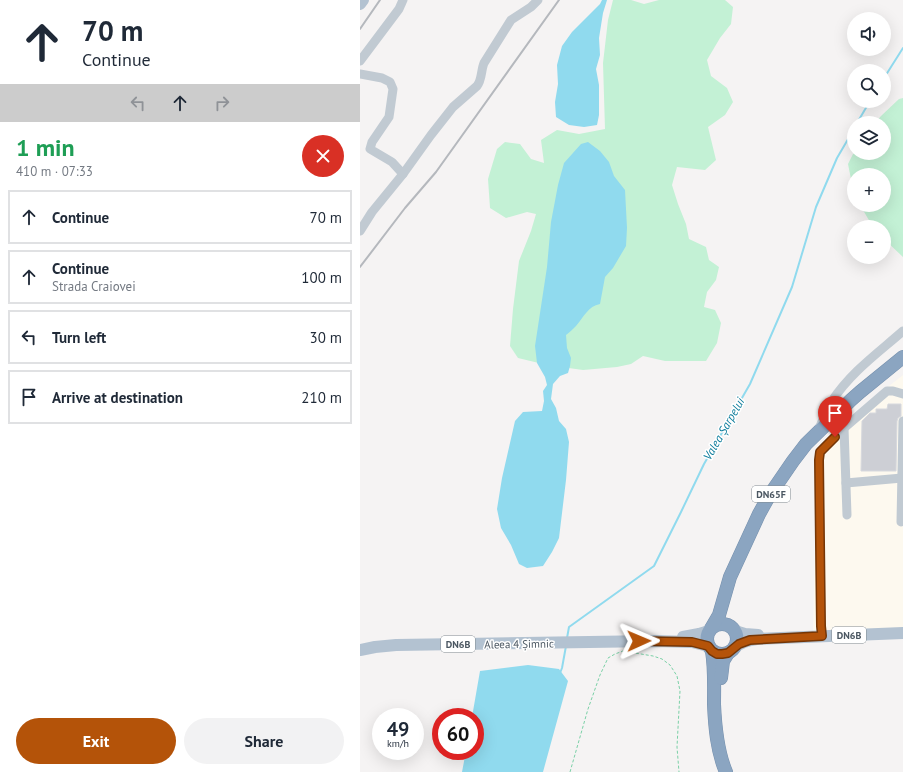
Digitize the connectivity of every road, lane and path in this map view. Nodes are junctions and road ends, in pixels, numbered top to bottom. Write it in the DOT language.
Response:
graph roads {
  1 [pos="363,0"];
  2 [pos="403,0"];
  3 [pos="538,0"];
  4 [pos="360,4"];
  5 [pos="360,61"];
  6 [pos="360,74"];
  7 [pos="404,174"];
  8 [pos="360,231"];
  9 [pos="903,331"];
  10 [pos="903,357"];
  11 [pos="849,379"];
  12 [pos="903,394"];
  13 [pos="851,400"];
  14 [pos="903,420"];
  15 [pos="844,428"];
  16 [pos="817,433"];
  17 [pos="902,478"];
  18 [pos="846,483"];
  19 [pos="847,515"];
  20 [pos="901,522"];
  21 [pos="738,562"];
  22 [pos="710,629"];
  23 [pos="733,629"];
  24 [pos="903,633"];
  25 [pos="822,636"];
  26 [pos="795,637"];
  27 [pos="654,641"];
  28 [pos="710,649"];
  29 [pos="360,650"];
  30 [pos="731,651"];
  31 [pos="570,772"];
  32 [pos="679,772"];
  33 [pos="726,772"];
  1 -- 4 [label="main road"];
  2 -- 5 [label="street"];
  3 -- 7 [label="street"];
  6 -- 7 [label="street"];
  7 -- 8 [label="street"];
  9 -- 11 [label="street"];
  10 -- 13 [label="highway, DN65F"];
  11 -- 13 [label="street"];
  11 -- 16 [label="street"];
  12 -- 15 [label="street"];
  13 -- 16 [label="highway, DN65F"];
  14 -- 17 [label="street"];
  15 -- 18 [label="street"];
  15 -- 25 [label="street"];
  16 -- 21 [label="highway, DN65F"];
  17 -- 18 [label="street"];
  17 -- 20 [label="street"];
  18 -- 19 [label="street"];
  21 -- 22 [label="highway, DN65F"];
  21 -- 23 [label="highway, DN65F"];
  22 -- 23 [label="highway, DN6B"];
  22 -- 27 [label="main road, Aleea 4 Șimnic / DN6B"];
  22 -- 28 [label="highway"];
  23 -- 26 [label="main road, DN6B"];
  23 -- 30 [label="highway"];
  24 -- 25 [label="main road, DN6B"];
  25 -- 26 [label="main road, DN6B"];
  26 -- 30 [label="main road, DN6B"];
  27 -- 28 [label="main road, Aleea 4 Șimnic / DN6B"];
  27 -- 29 [label="main road, Aleea 4 Șimnic / DN6B"];
  28 -- 30 [label="highway, DN6B"];
  28 -- 33 [label="highway"];
  30 -- 33 [label="highway"];
  31 -- 32 [label="path"];
}
